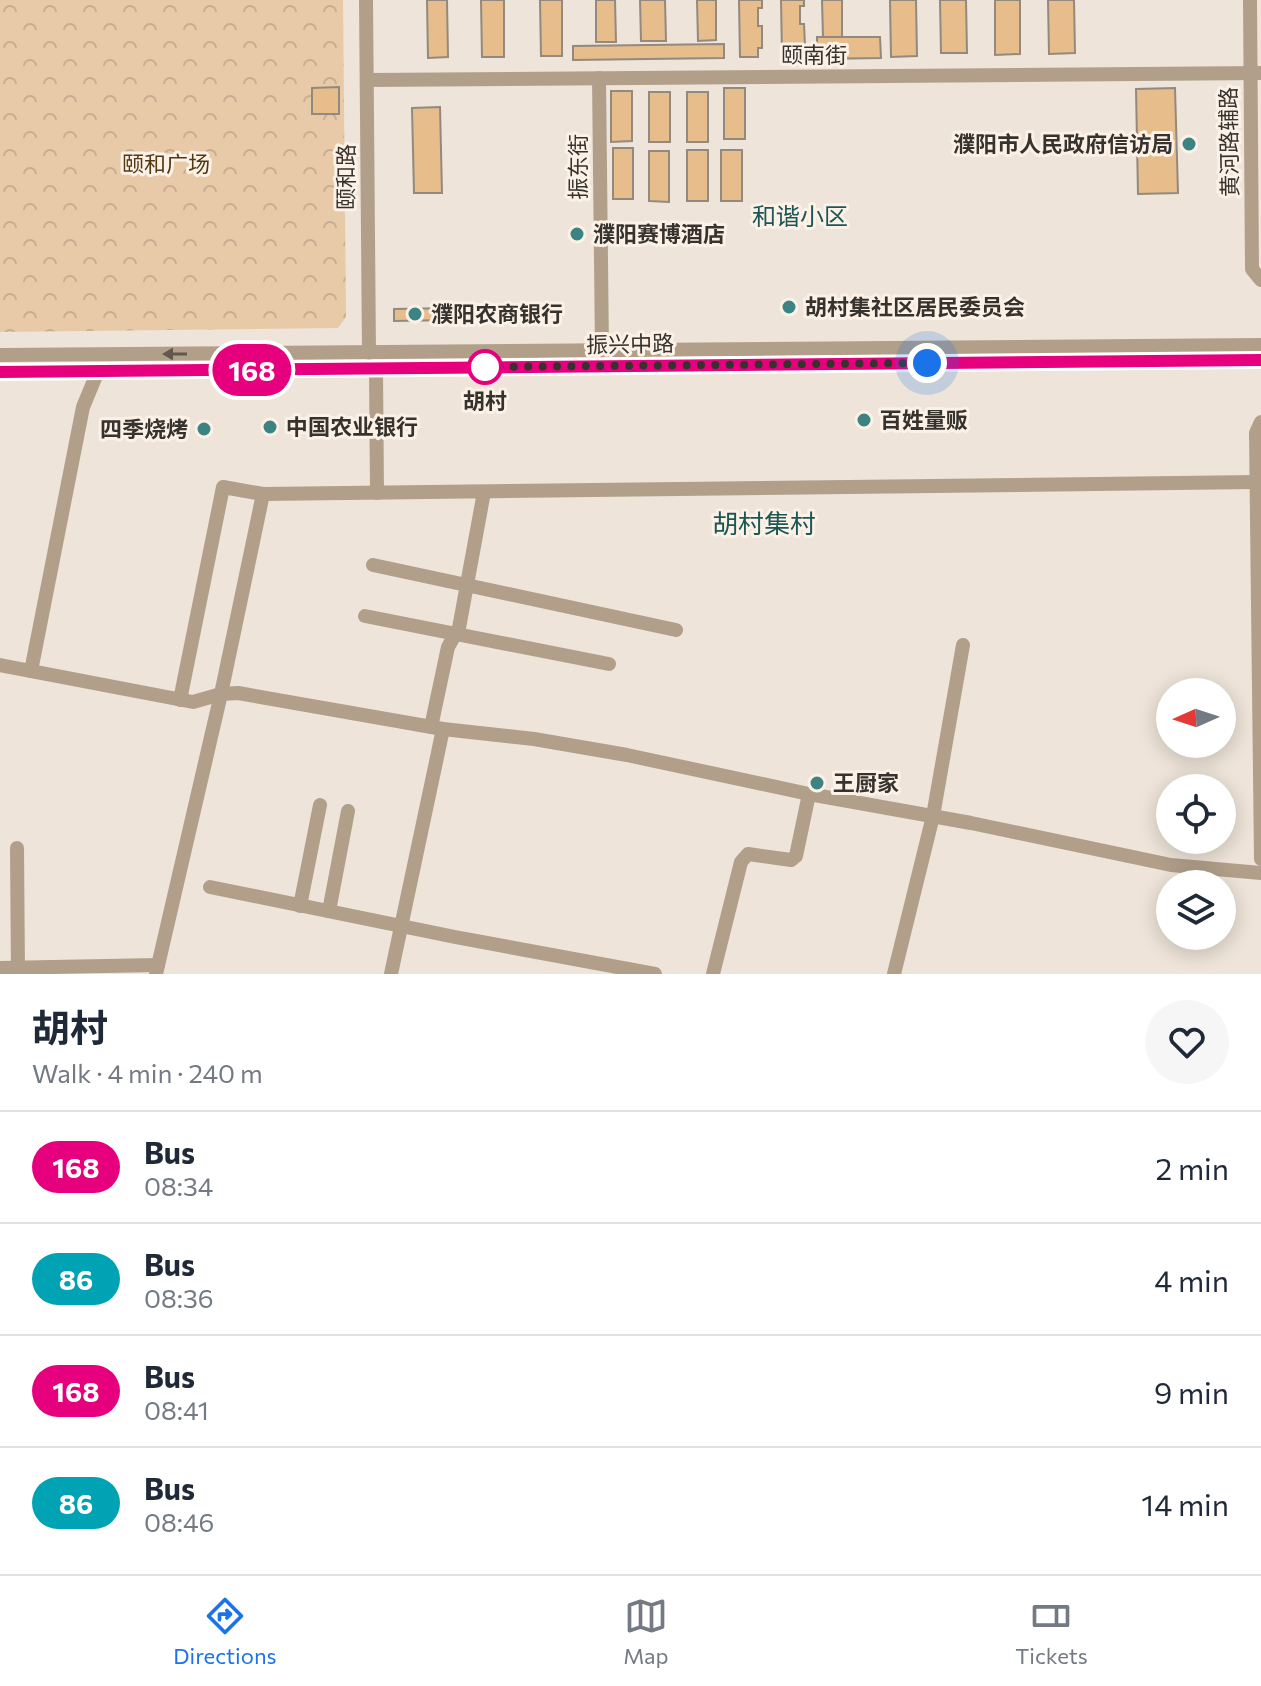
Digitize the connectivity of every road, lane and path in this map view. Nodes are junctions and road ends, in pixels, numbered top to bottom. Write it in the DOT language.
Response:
graph roads {
  1 [pos="366,0"];
  2 [pos="1250,0"];
  3 [pos="1256,73"];
  4 [pos="599,78"];
  5 [pos="367,80"];
  6 [pos="1261,280"];
  7 [pos="1261,345"];
  8 [pos="602,351"];
  9 [pos="369,353"];
  10 [pos="0,355"];
  11 [pos="1261,360"];
  12 [pos="376,368"];
  13 [pos="98,371"];
  14 [pos="0,372"];
  15 [pos="1261,422"];
  16 [pos="1256,482"];
  17 [pos="484,492"];
  18 [pos="377,493"];
  19 [pos="263,494"];
  20 [pos="373,565"];
  21 [pos="468,585"];
  22 [pos="365,616"];
  23 [pos="676,630"];
  24 [pos="456,634"];
  25 [pos="963,645"];
  26 [pos="609,664"];
  27 [pos="0,665"];
  28 [pos="31,671"];
  29 [pos="221,694"];
  30 [pos="180,700"];
  31 [pos="437,728"];
  32 [pos="809,794"];
  33 [pos="320,805"];
  34 [pos="348,811"];
  35 [pos="933,816"];
  36 [pos="17,848"];
  37 [pos="1261,859"];
  38 [pos="1261,873"];
  39 [pos="210,887"];
  40 [pos="300,906"];
  41 [pos="329,911"];
  42 [pos="401,926"];
  43 [pos="0,968"];
  44 [pos="157,969"];
  45 [pos="18,971"];
  46 [pos="391,974"];
  47 [pos="655,974"];
  48 [pos="713,974"];
  49 [pos="894,974"];
  1 -- 5 [label="street, 颐和路"];
  2 -- 3 [label="street, 黄河路辅路"];
  3 -- 4 [label="street, 颐南街"];
  3 -- 6 [label="street, 黄河路辅路"];
  4 -- 5 [label="street, 颐南街"];
  4 -- 8 [label="street, 振东街"];
  5 -- 9 [label="street, 颐和路"];
  7 -- 8 [label="street, 振兴中路"];
  8 -- 9 [label="street, 振兴中路"];
  9 -- 10 [label="street, 振兴中路, one-way"];
  11 -- 12 [label="street, 振兴中路"];
  12 -- 13 [label="street, 振兴中路"];
  12 -- 18 [label="street"];
  13 -- 14 [label="street, 振兴中路"];
  13 -- 28 [label="street"];
  15 -- 16 [label="street"];
  16 -- 17 [label="street"];
  16 -- 37 [label="street"];
  17 -- 18 [label="street"];
  17 -- 21 [label="street"];
  18 -- 19 [label="street"];
  19 -- 29 [label="street"];
  19 -- 30 [label="street"];
  20 -- 21 [label="street"];
  21 -- 23 [label="street"];
  21 -- 24 [label="street"];
  22 -- 24 [label="street"];
  24 -- 26 [label="street"];
  24 -- 31 [label="street"];
  25 -- 35 [label="street"];
  27 -- 28 [label="street"];
  28 -- 30 [label="street"];
  29 -- 30 [label="street"];
  29 -- 31 [label="street"];
  29 -- 44 [label="street"];
  31 -- 32 [label="street"];
  31 -- 42 [label="street"];
  32 -- 35 [label="street"];
  32 -- 48 [label="street"];
  33 -- 40 [label="street"];
  34 -- 41 [label="street"];
  35 -- 38 [label="street"];
  35 -- 49 [label="street"];
  36 -- 45 [label="street"];
  39 -- 40 [label="street"];
  40 -- 41 [label="street"];
  41 -- 42 [label="street"];
  42 -- 46 [label="street"];
  42 -- 47 [label="street"];
  43 -- 45 [label="street"];
  44 -- 45 [label="street"];
}
